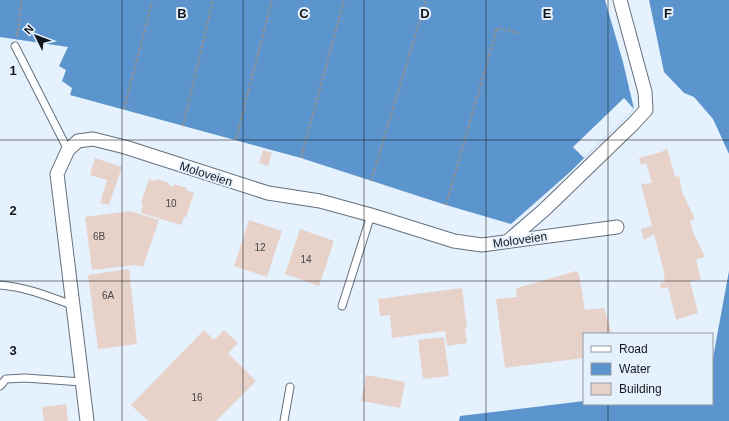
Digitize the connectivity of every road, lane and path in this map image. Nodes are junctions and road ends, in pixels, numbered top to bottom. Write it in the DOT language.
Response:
graph roads {
  1 [pos="22,0"];
  2 [pos="212,0"];
  3 [pos="272,0"];
  4 [pos="344,0"];
  5 [pos="426,0"];
  6 [pos="620,0"];
  7 [pos="152,2"];
  8 [pos="519,33"];
  9 [pos="15,46"];
  10 [pos="124,109"];
  11 [pos="183,126"];
  12 [pos="236,140"];
  13 [pos="68,150"];
  14 [pos="301,158"];
  15 [pos="371,181"];
  16 [pos="446,204"];
  17 [pos="371,214"];
  18 [pos="617,227"];
  19 [pos="508,241"];
  20 [pos="0,285"];
  21 [pos="72,305"];
  22 [pos="342,306"];
  23 [pos="82,382"];
  24 [pos="0,386"];
  25 [pos="290,388"];
  26 [pos="87,421"];
  27 [pos="284,421"];
  1 -- 9 [label="path"];
  2 -- 11 [label="path"];
  3 -- 12 [label="path"];
  4 -- 14 [label="path"];
  5 -- 15 [label="path"];
  6 -- 19 [label="street"];
  7 -- 10 [label="path"];
  8 -- 16 [label="path"];
  9 -- 13 [label="lane"];
  13 -- 17 [label="street, Moloveien"];
  13 -- 21 [label="street"];
  17 -- 19 [label="street, Moloveien"];
  17 -- 22 [label="lane"];
  18 -- 19 [label="street, Moloveien"];
  20 -- 21 [label="lane"];
  21 -- 23 [label="street"];
  23 -- 24 [label="lane"];
  23 -- 26 [label="street"];
  25 -- 27 [label="lane"];
}
